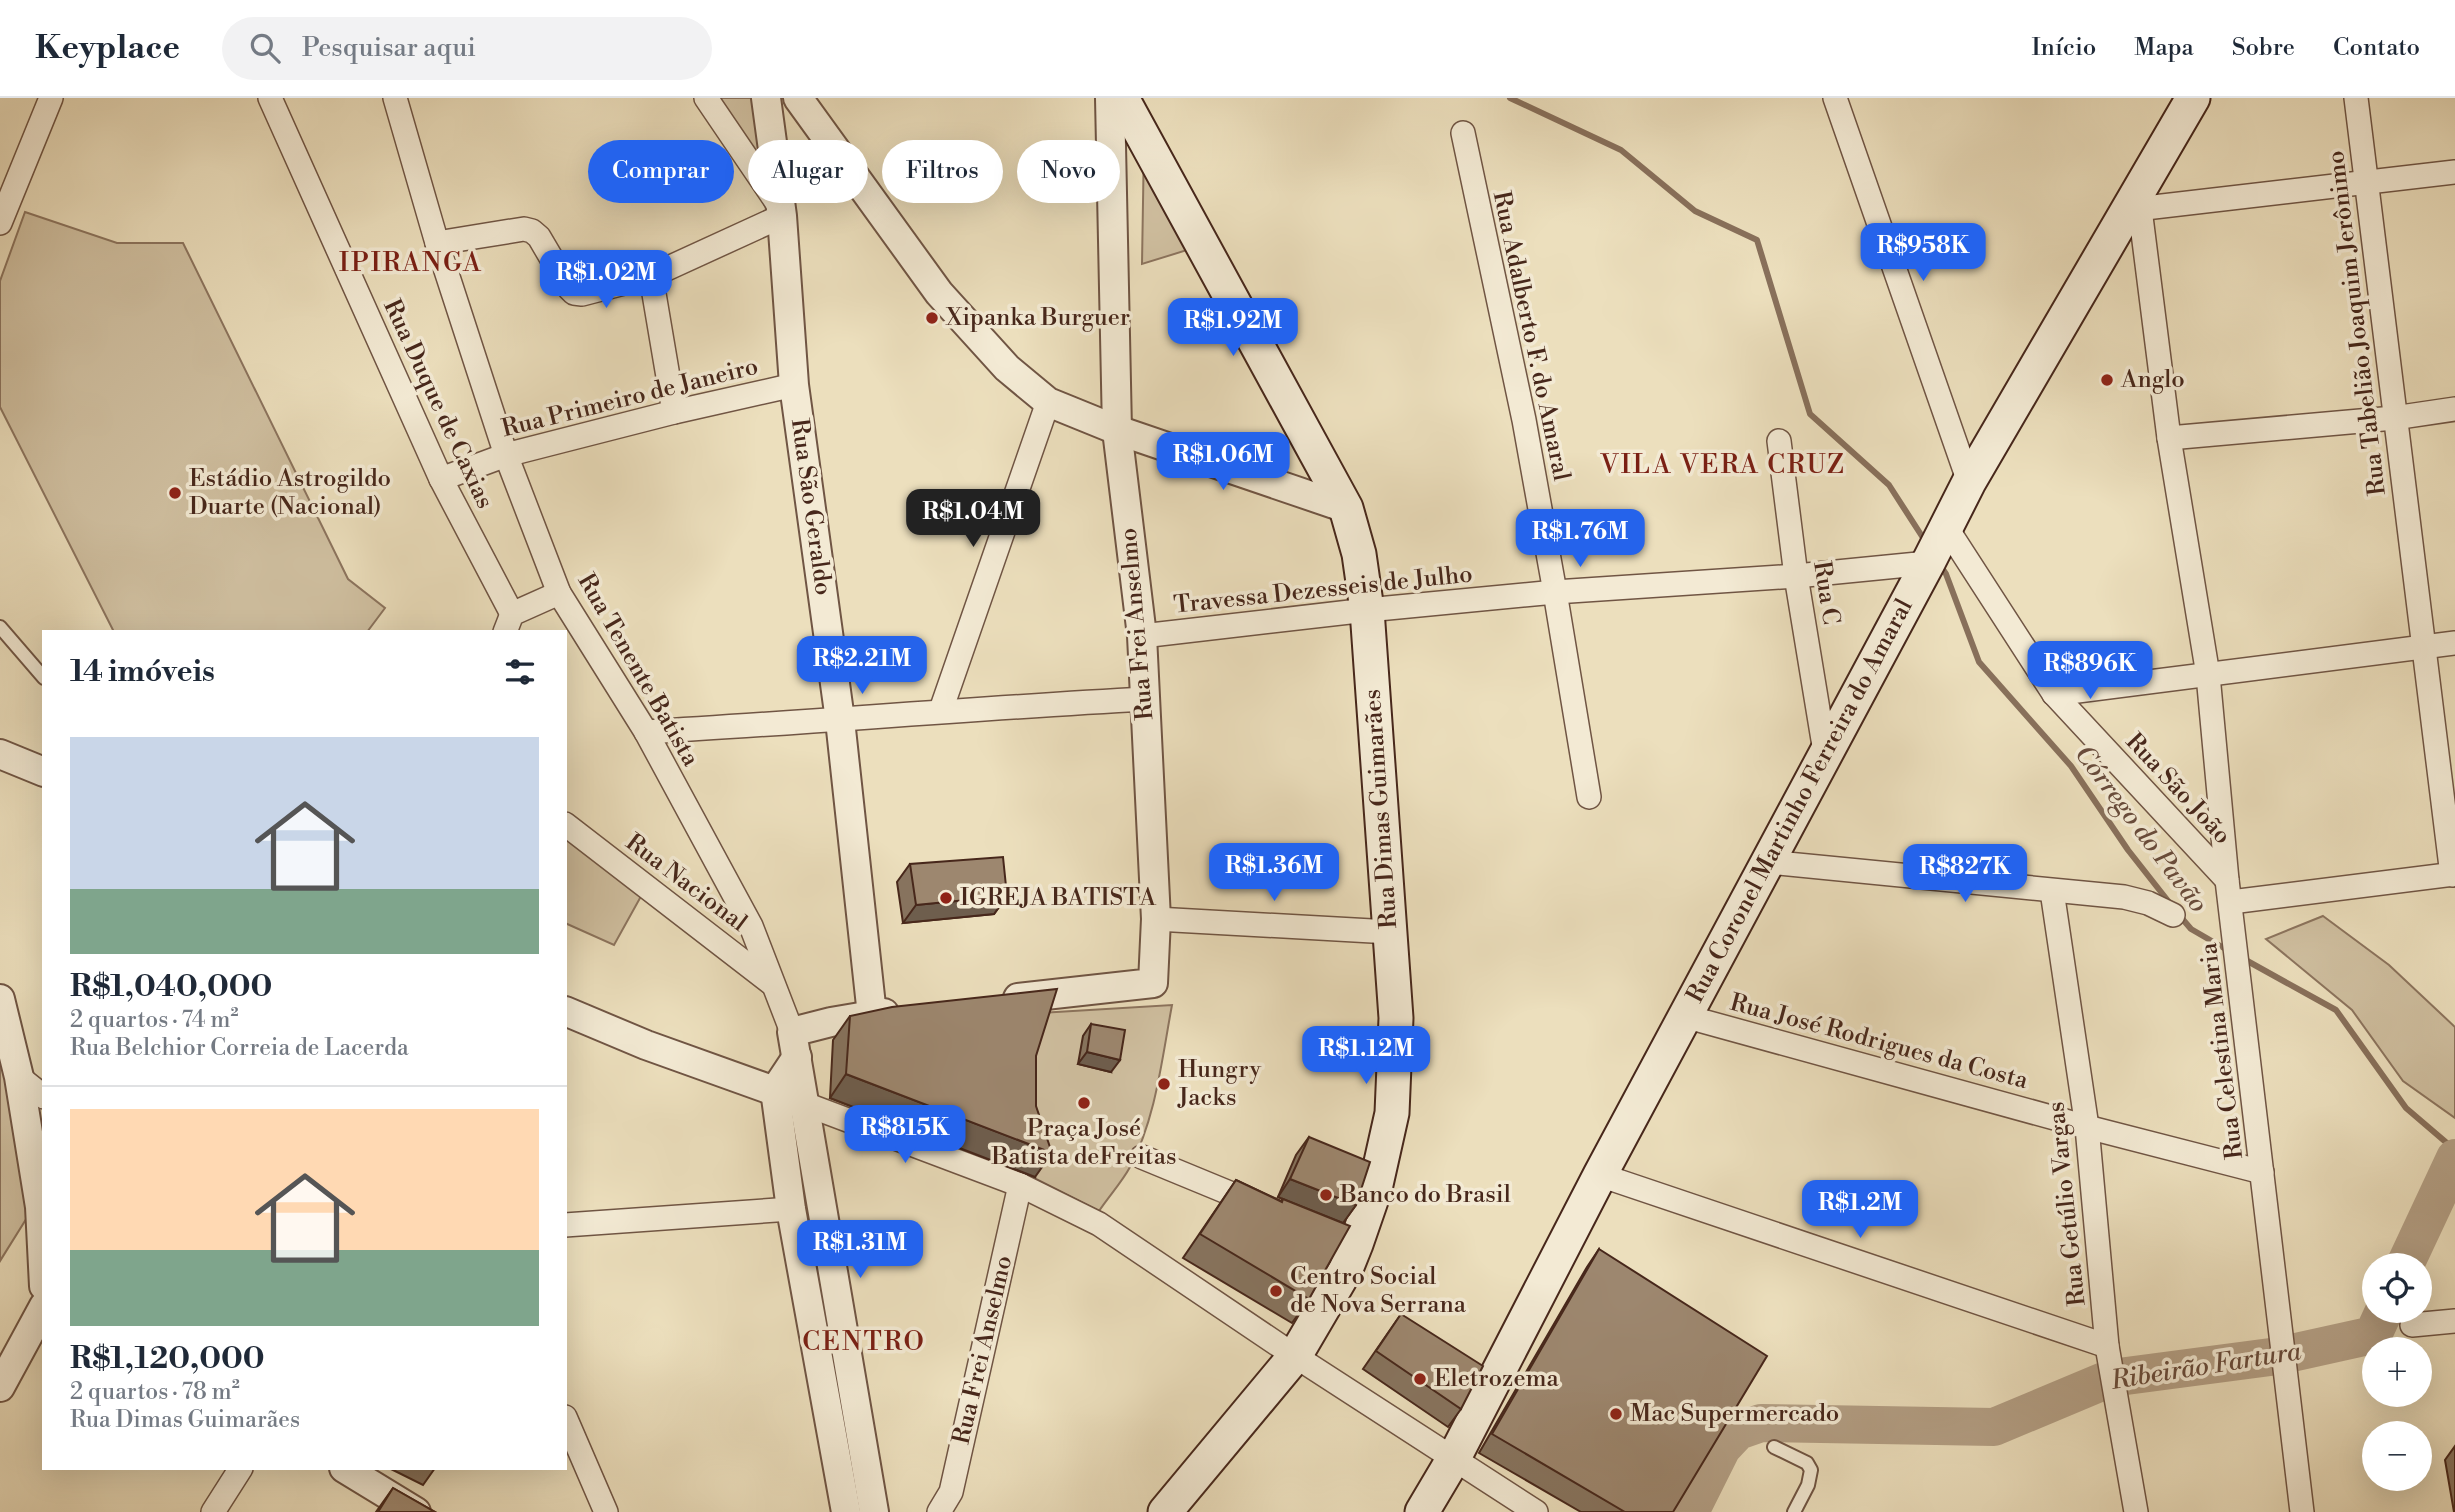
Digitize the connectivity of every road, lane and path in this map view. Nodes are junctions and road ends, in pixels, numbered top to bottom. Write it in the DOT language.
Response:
graph roads {
  1 [pos="51,98"];
  2 [pos="270,98"];
  3 [pos="395,98"];
  4 [pos="706,98"];
  5 [pos="766,98"];
  6 [pos="798,98"];
  7 [pos="1110,98"];
  8 [pos="1122,98"];
  9 [pos="1835,98"];
  10 [pos="2193,98"];
  11 [pos="2356,98"];
  12 [pos="1463,133"];
  13 [pos="2455,172"];
  14 [pos="2365,184"];
  15 [pos="2134,210"];
  16 [pos="2,211"];
  17 [pos="781,211"];
  18 [pos="437,243"];
  19 [pos="651,276"];
  20 [pos="794,385"];
  21 [pos="1048,402"];
  22 [pos="2455,409"];
  23 [pos="674,412"];
  24 [pos="2394,418"];
  25 [pos="1116,430"];
  26 [pos="2169,438"];
  27 [pos="1779,441"];
  28 [pos="506,455"];
  29 [pos="441,479"];
  30 [pos="1969,482"];
  31 [pos="1346,508"];
  32 [pos="1946,528"];
  33 [pos="1928,562"];
  34 [pos="1796,576"];
  35 [pos="1555,592"];
  36 [pos="559,593"];
  37 [pos="1367,610"];
  38 [pos="509,623"];
  39 [pos="0,627"];
  40 [pos="1142,636"];
  41 [pos="2455,643"];
  42 [pos="2424,648"];
  43 [pos="2208,675"];
  44 [pos="42,676"];
  45 [pos="2054,694"];
  46 [pos="1146,699"];
  47 [pos="941,710"];
  48 [pos="840,720"];
  49 [pos="646,732"];
  50 [pos="1825,752"];
  51 [pos="0,754"];
  52 [pos="42,771"];
  53 [pos="1589,797"];
  54 [pos="567,826"];
  55 [pos="1768,862"];
  56 [pos="2453,875"];
  57 [pos="2052,891"];
  58 [pos="2230,895"];
  59 [pos="2173,915"];
  60 [pos="1156,919"];
  61 [pos="1390,932"];
  62 [pos="774,985"];
  63 [pos="0,999"];
  64 [pos="992,1001"];
  65 [pos="912,1010"];
  66 [pos="567,1012"];
  67 [pos="872,1015"];
  68 [pos="1684,1016"];
  69 [pos="794,1045"];
  70 [pos="19,1077"];
  71 [pos="775,1090"];
  72 [pos="42,1095"];
  73 [pos="806,1104"];
  74 [pos="2087,1127"];
  75 [pos="1142,1157"];
  76 [pos="2262,1172"];
  77 [pos="1600,1175"];
  78 [pos="1020,1185"];
  79 [pos="791,1209"];
  80 [pos="1281,1214"];
  81 [pos="567,1225"];
  82 [pos="42,1246"];
  83 [pos="42,1310"];
  84 [pos="2455,1321"];
  85 [pos="2412,1325"];
  86 [pos="2108,1354"];
  87 [pos="1295,1356"];
  88 [pos="0,1387"];
  89 [pos="567,1423"];
  90 [pos="1774,1447"];
  91 [pos="1454,1458"];
  92 [pos="240,1470"];
  93 [pos="347,1470"];
  94 [pos="212,1512"];
  95 [pos="416,1512"];
  96 [pos="606,1512"];
  97 [pos="846,1512"];
  98 [pos="874,1512"];
  99 [pos="939,1512"];
  100 [pos="1165,1512"];
  101 [pos="1422,1512"];
  102 [pos="1536,1512"];
  103 [pos="1794,1512"];
  104 [pos="2136,1512"];
  105 [pos="2302,1512"];
  1 -- 16 [label="street"];
  2 -- 29 [label="street, Rua Duque de Caxias"];
  3 -- 18 [label="street, Rua Tenente Batista"];
  4 -- 17 [label="street"];
  5 -- 17 [label="street, Rua São Geraldo"];
  6 -- 21 [label="street"];
  7 -- 25 [label="street, Rua Frei Anselmo"];
  8 -- 31 [label="main road, Rua Dimas Guimarães"];
  9 -- 30 [label="street"];
  10 -- 15 [label="main road, Rua Coronel Martinho Ferreira do Amaral"];
  11 -- 14 [label="street, Rua Tabelião Joaquim Jerônimo"];
  12 -- 35 [label="street, Rua Adalberto F. do Amaral"];
  13 -- 14 [label="street"];
  14 -- 15 [label="street"];
  14 -- 24 [label="street, Rua Tabelião Joaquim Jerônimo"];
  15 -- 26 [label="street, Rua Celestina Maria"];
  15 -- 30 [label="main road, Rua Coronel Martinho Ferreira do Amaral"];
  17 -- 19 [label="street"];
  17 -- 20 [label="street, Rua São Geraldo"];
  18 -- 19 [label="street"];
  18 -- 28 [label="street, Rua Tenente Batista"];
  19 -- 23 [label="street"];
  20 -- 23 [label="street, Rua Primeiro de Janeiro"];
  20 -- 48 [label="street, Rua São Geraldo"];
  21 -- 25 [label="street"];
  21 -- 47 [label="street"];
  22 -- 24 [label="street"];
  23 -- 28 [label="street, Rua Primeiro de Janeiro"];
  24 -- 26 [label="street"];
  24 -- 42 [label="street, Rua Tabelião Joaquim Jerônimo"];
  25 -- 31 [label="street"];
  25 -- 40 [label="street, Rua Frei Anselmo"];
  26 -- 43 [label="street, Rua Celestina Maria"];
  27 -- 34 [label="street, Rua C"];
  28 -- 29 [label="street, Rua Primeiro de Janeiro"];
  28 -- 36 [label="street, Rua Tenente Batista"];
  29 -- 38 [label="street, Rua Duque de Caxias"];
  30 -- 32 [label="main road, Rua Coronel Martinho Ferreira do Amaral"];
  31 -- 37 [label="main road, Rua Dimas Guimarães"];
  32 -- 33 [label="main road, Rua Coronel Martinho Ferreira do Amaral"];
  32 -- 45 [label="street, Rua São João"];
  33 -- 34 [label="street, Travessa Dezesseis de Julho"];
  33 -- 50 [label="main road, Rua Coronel Martinho Ferreira do Amaral"];
  34 -- 35 [label="street, Travessa Dezesseis de Julho"];
  34 -- 50 [label="street, Rua C"];
  35 -- 37 [label="street, Travessa Dezesseis de Julho"];
  35 -- 53 [label="street, Rua Adalberto F. do Amaral"];
  36 -- 38 [label="street"];
  36 -- 49 [label="street, Rua Tenente Batista"];
  37 -- 40 [label="street, Travessa Dezesseis de Julho"];
  37 -- 61 [label="main road, Rua Dimas Guimarães"];
  39 -- 44 [label="lane"];
  40 -- 46 [label="street, Rua Frei Anselmo"];
  41 -- 42 [label="street"];
  42 -- 43 [label="street"];
  42 -- 56 [label="street, Rua Tabelião Joaquim Jerônimo"];
  43 -- 45 [label="street"];
  43 -- 58 [label="street, Rua Celestina Maria"];
  45 -- 58 [label="street, Rua São João"];
  46 -- 47 [label="street"];
  46 -- 60 [label="street, Rua Frei Anselmo"];
  47 -- 48 [label="street"];
  48 -- 49 [label="street"];
  48 -- 67 [label="street, Rua São Geraldo"];
  49 -- 62 [label="street, Rua Tenente Batista"];
  50 -- 55 [label="main road, Rua Coronel Martinho Ferreira do Amaral"];
  51 -- 52 [label="street"];
  54 -- 62 [label="street, Rua Nacional"];
  55 -- 57 [label="street"];
  55 -- 68 [label="main road, Rua Coronel Martinho Ferreira do Amaral"];
  56 -- 58 [label="street"];
  57 -- 59 [label="street"];
  57 -- 74 [label="street, Rua Getúlio Vargas"];
  58 -- 76 [label="street, Rua Celestina Maria"];
  60 -- 61 [label="street"];
  60 -- 64 [label="street, Rua Frei Anselmo"];
  61 -- 87 [label="main road, Rua Dimas Guimarães"];
  62 -- 69 [label="street, Rua Tenente Batista"];
  63 -- 70 [label="street"];
  65 -- 67 [label="street"];
  66 -- 71 [label="street"];
  67 -- 69 [label="street"];
  68 -- 74 [label="street, Rua José Rodrigues da Costa"];
  68 -- 77 [label="main road, Rua Coronel Martinho Ferreira do Amaral"];
  69 -- 71 [label="street"];
  69 -- 73 [label="street"];
  70 -- 72 [label="street"];
  70 -- 82 [label="street"];
  71 -- 73 [label="street"];
  71 -- 79 [label="street"];
  73 -- 78 [label="street"];
  73 -- 98 [label="street"];
  74 -- 76 [label="street, Rua José Rodrigues da Costa"];
  74 -- 86 [label="street, Rua Getúlio Vargas"];
  75 -- 80 [label="street"];
  76 -- 105 [label="street, Rua Celestina Maria"];
  77 -- 86 [label="street"];
  77 -- 91 [label="main road, Rua Coronel Martinho Ferreira do Amaral"];
  78 -- 87 [label="street"];
  78 -- 99 [label="street, Rua Frei Anselmo"];
  79 -- 81 [label="street"];
  79 -- 97 [label="street"];
  83 -- 88 [label="street"];
  84 -- 85 [label="street"];
  86 -- 104 [label="street, Rua Getúlio Vargas"];
  87 -- 91 [label="street"];
  87 -- 100 [label="main road, Rua Dimas Guimarães"];
  89 -- 96 [label="street"];
  90 -- 103 [label="lane"];
  91 -- 101 [label="main road, Rua Coronel Martinho Ferreira do Amaral"];
  91 -- 102 [label="street"];
  92 -- 94 [label="street"];
  93 -- 95 [label="street"];
}
